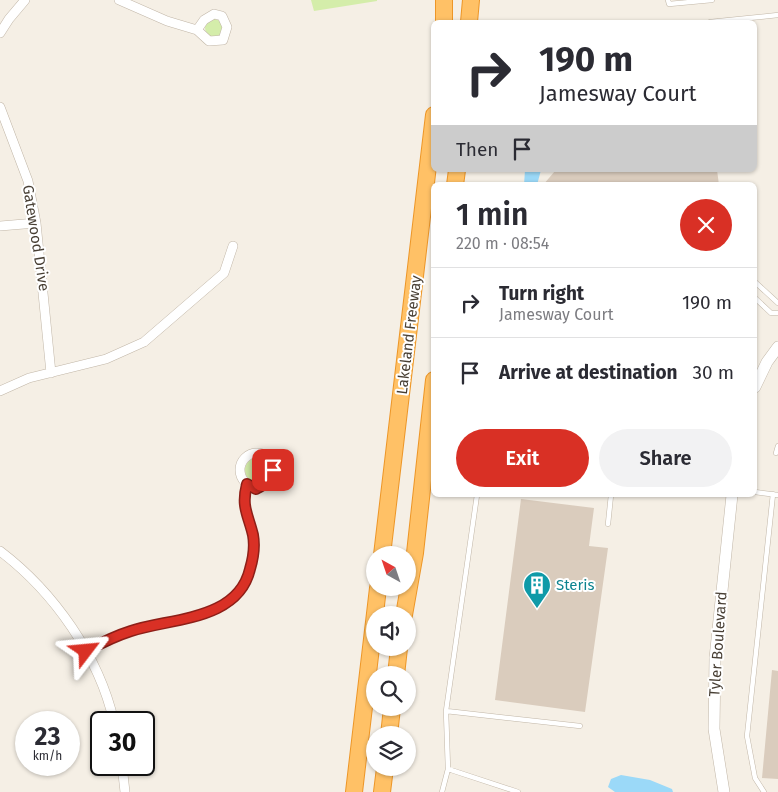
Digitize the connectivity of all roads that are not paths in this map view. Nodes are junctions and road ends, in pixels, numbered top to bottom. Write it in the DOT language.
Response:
graph roads {
  1 [pos="25,0"];
  2 [pos="119,0"];
  3 [pos="444,0"];
  4 [pos="471,0"];
  5 [pos="668,0"];
  6 [pos="712,0"];
  7 [pos="778,15"];
  8 [pos="444,20"];
  9 [pos="469,20"];
  10 [pos="729,20"];
  11 [pos="197,30"];
  12 [pos="0,33"];
  13 [pos="0,107"];
  14 [pos="431,140"];
  15 [pos="36,223"];
  16 [pos="0,226"];
  17 [pos="232,246"];
  18 [pos="757,284"];
  19 [pos="757,300"];
  20 [pos="778,302"];
  21 [pos="778,313"];
  22 [pos="778,347"];
  23 [pos="51,373"];
  24 [pos="757,383"];
  25 [pos="0,391"];
  26 [pos="431,407"];
  27 [pos="778,446"];
  28 [pos="776,453"];
  29 [pos="247,484"];
  30 [pos="757,492"];
  31 [pos="776,495"];
  32 [pos="477,497"];
  33 [pos="611,497"];
  34 [pos="732,497"];
  35 [pos="608,524"];
  36 [pos="383,546"];
  37 [pos="0,551"];
  38 [pos="377,596"];
  39 [pos="406,606"];
  40 [pos="86,651"];
  41 [pos="110,711"];
  42 [pos="446,711"];
  43 [pos="580,726"];
  44 [pos="448,769"];
  45 [pos="123,776"];
  46 [pos="384,776"];
  47 [pos="125,792"];
  48 [pos="354,792"];
  49 [pos="382,792"];
  50 [pos="442,792"];
  51 [pos="518,792"];
  52 [pos="724,792"];
  53 [pos="764,792"];
  1 -- 12 [label="street"];
  2 -- 11 [label="street"];
  3 -- 8 [label="highway"];
  4 -- 9 [label="highway"];
  5 -- 6 [label="lane"];
  7 -- 10 [label="lane"];
  13 -- 15 [label="street, Gatewood Drive"];
  14 -- 36 [label="highway, Lakeland Freeway"];
  15 -- 16 [label="street"];
  15 -- 23 [label="street, Gatewood Drive"];
  17 -- 23 [label="street"];
  18 -- 20 [label="lane"];
  19 -- 21 [label="lane"];
  22 -- 24 [label="street"];
  23 -- 25 [label="street"];
  26 -- 39 [label="highway, Lakeland Freeway"];
  27 -- 28 [label="lane"];
  29 -- 40 [label="street"];
  30 -- 31 [label="lane"];
  31 -- 53 [label="lane"];
  32 -- 42 [label="lane"];
  33 -- 35 [label="lane"];
  34 -- 52 [label="street, Tyler Boulevard"];
  37 -- 40 [label="street"];
  38 -- 48 [label="highway"];
  40 -- 41 [label="street"];
  42 -- 43 [label="lane"];
  42 -- 44 [label="lane"];
  44 -- 50 [label="lane"];
  44 -- 51 [label="lane"];
  45 -- 47 [label="street"];
  46 -- 49 [label="highway"];
}
